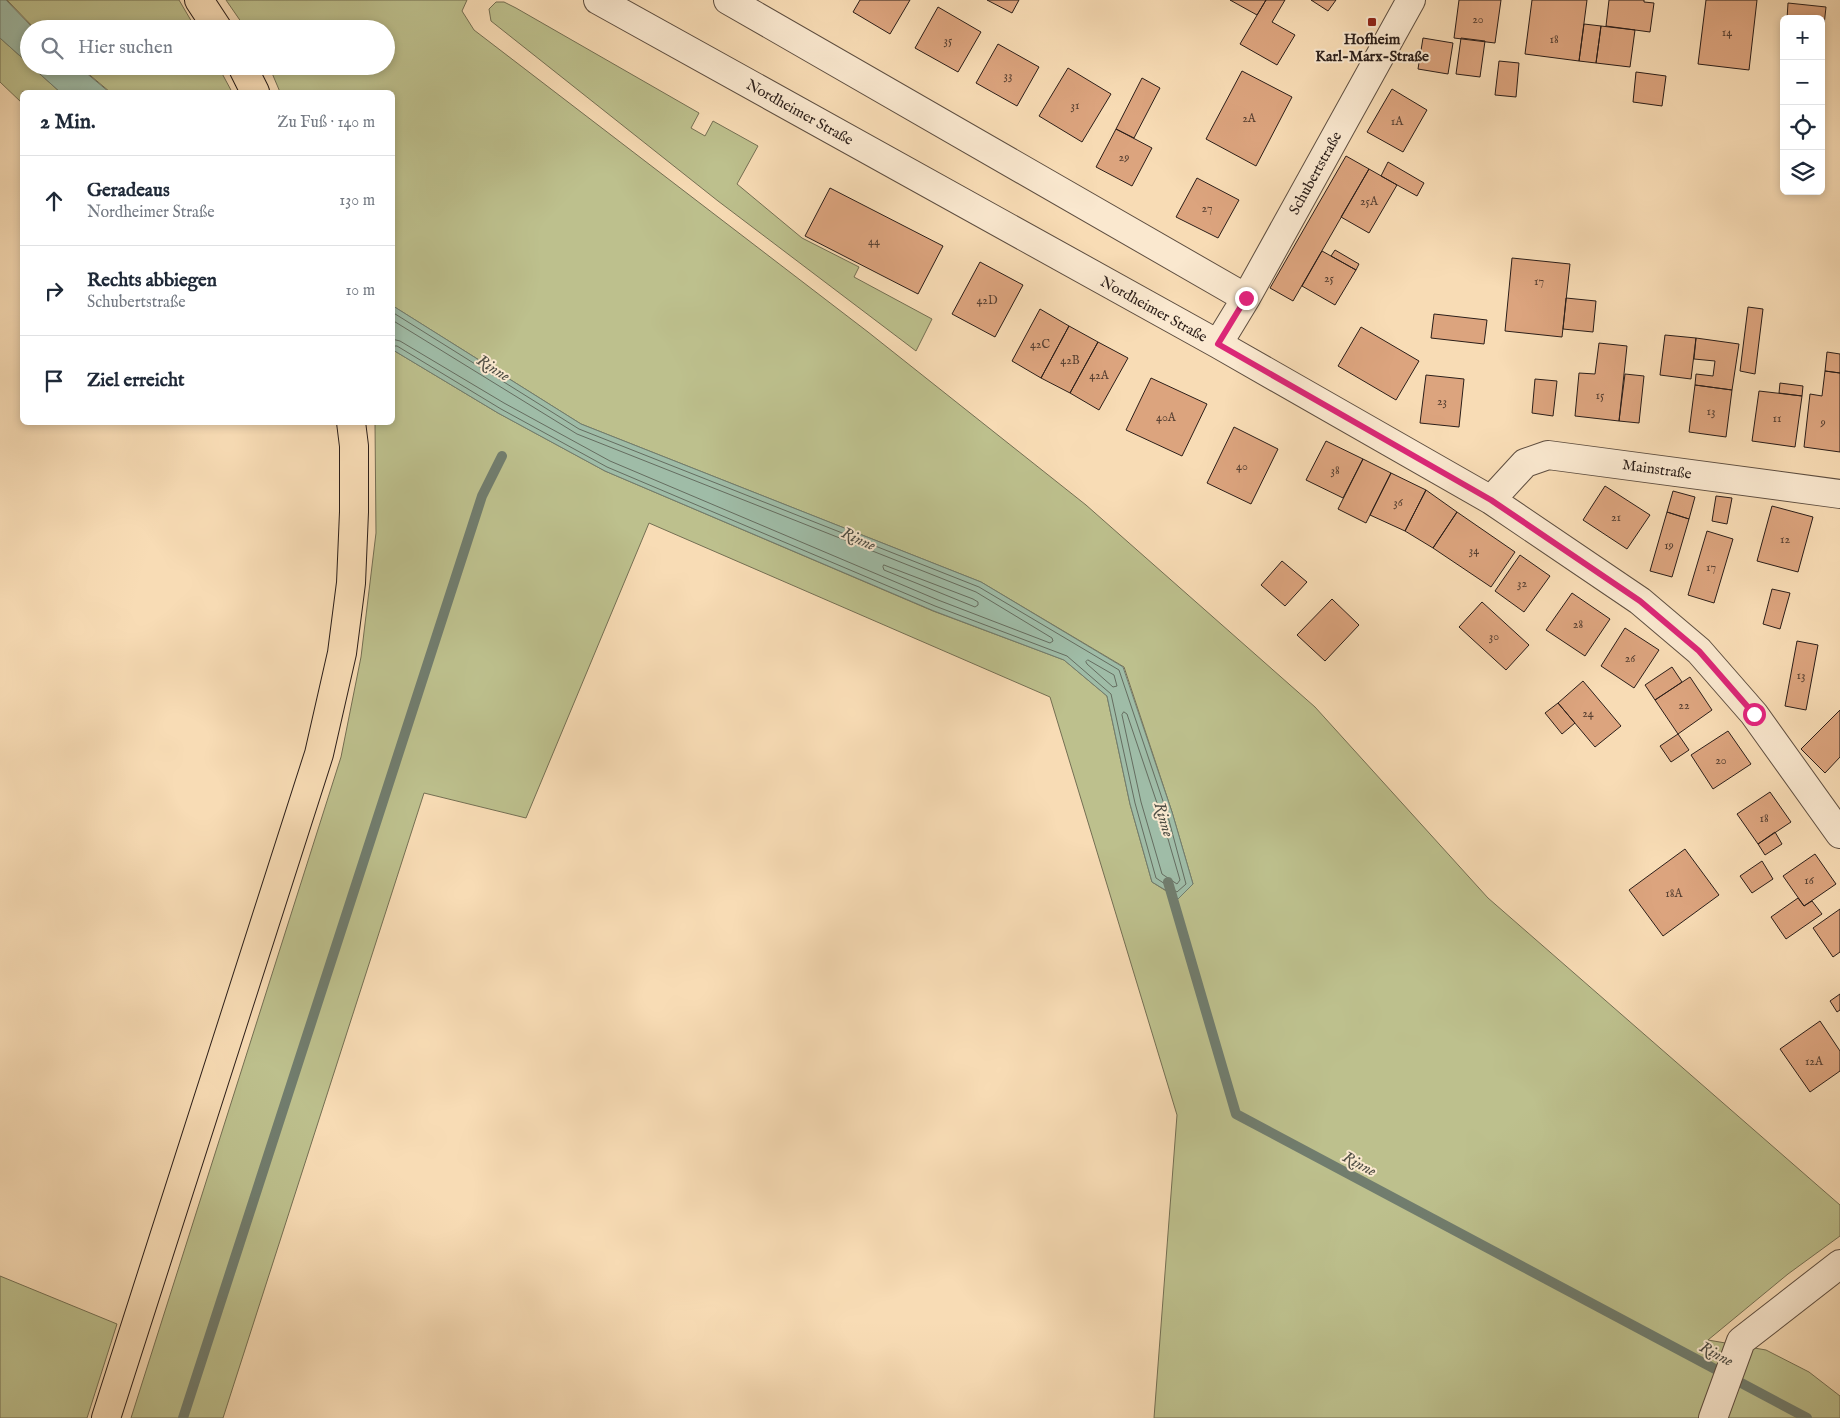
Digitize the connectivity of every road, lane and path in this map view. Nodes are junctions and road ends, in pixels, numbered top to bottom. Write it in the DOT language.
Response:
graph roads {
  1 [pos="199,0"];
  2 [pos="598,0"];
  3 [pos="728,0"];
  4 [pos="1411,0"];
  5 [pos="212,20"];
  6 [pos="246,75"];
  7 [pos="254,90"];
  8 [pos="1246,298"];
  9 [pos="1218,344"];
  10 [pos="351,425"];
  11 [pos="1840,494"];
  12 [pos="1491,500"];
  13 [pos="1840,834"];
  14 [pos="1840,1264"];
  15 [pos="1713,1417"];
  16 [pos="106,1418"];
  1 -- 5 [label="main road"];
  2 -- 9 [label="street, Nordheimer Straße"];
  3 -- 8 [label="street"];
  4 -- 8 [label="street, Schubertstraße"];
  6 -- 7 [label="main road"];
  8 -- 9 [label="street, Schubertstraße"];
  9 -- 12 [label="street, Nordheimer Straße"];
  10 -- 16 [label="main road"];
  11 -- 12 [label="street, Mainstraße"];
  12 -- 13 [label="street, Nordheimer Straße"];
  14 -- 15 [label="street"];
}
